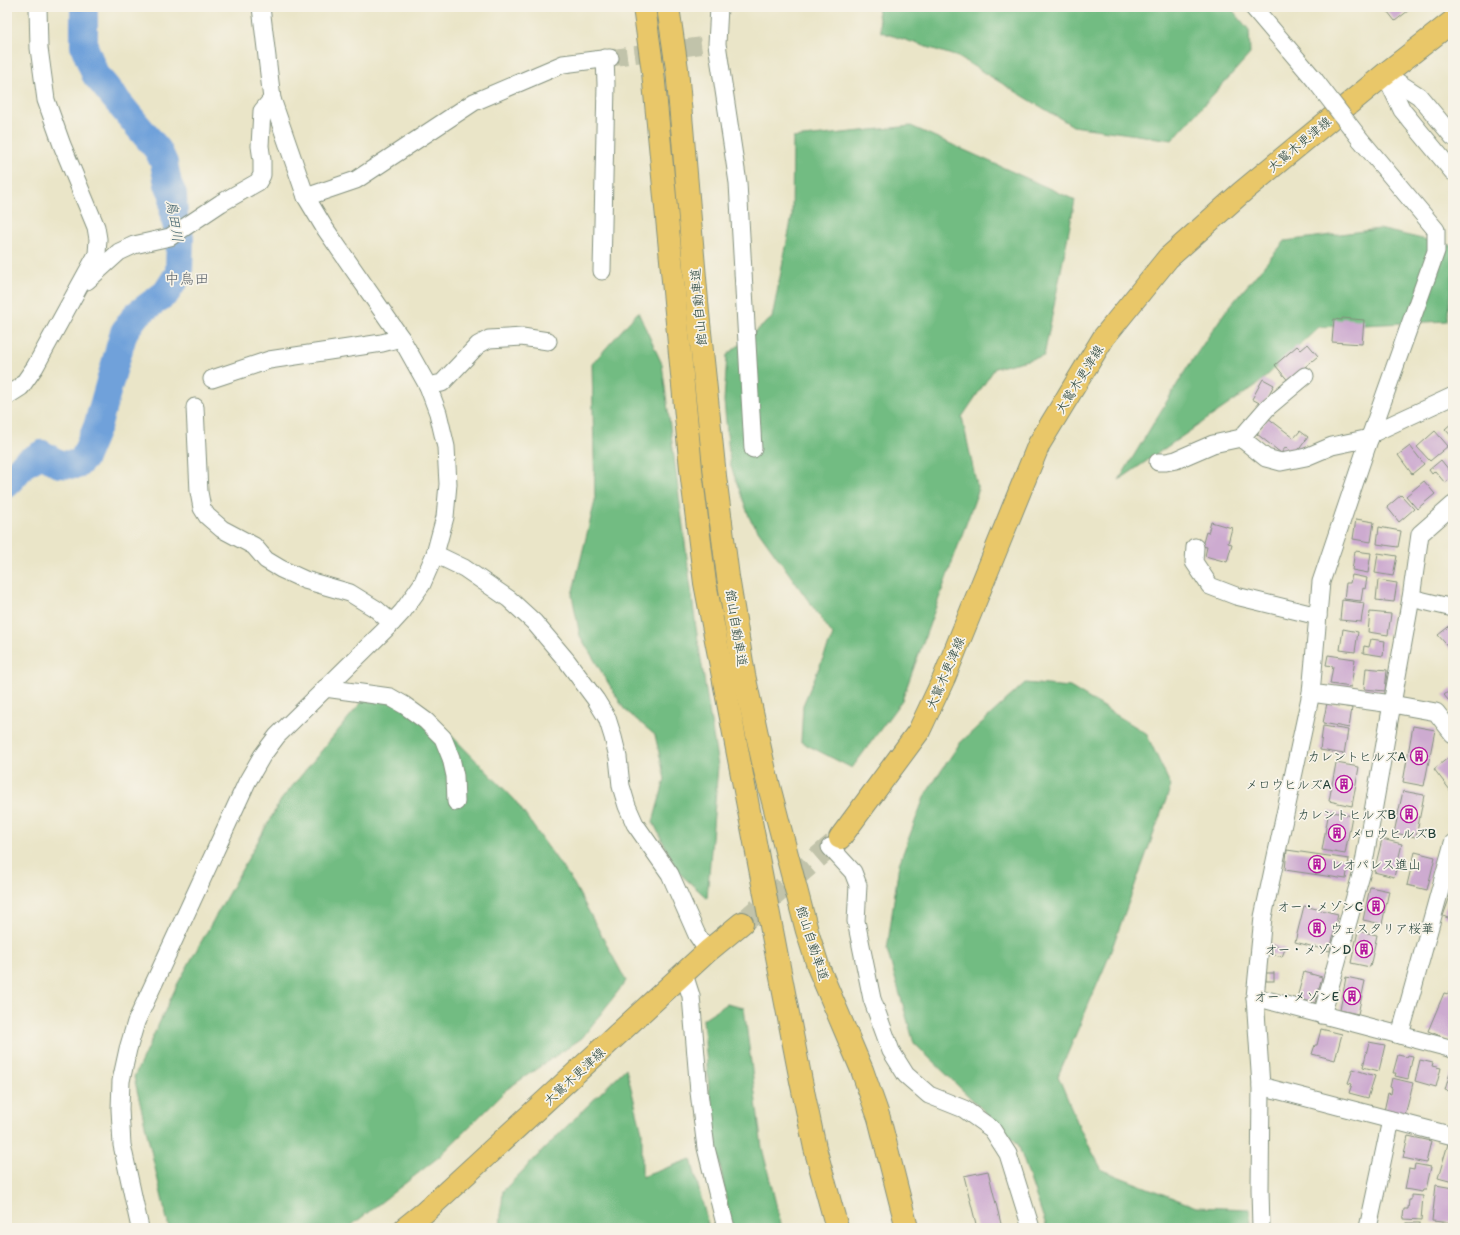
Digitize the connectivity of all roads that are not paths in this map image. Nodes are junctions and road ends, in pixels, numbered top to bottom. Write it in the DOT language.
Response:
graph roads {
  1 [pos="38,7"];
  2 [pos="261,7"];
  3 [pos="644,7"];
  4 [pos="668,7"];
  5 [pos="719,7"];
  6 [pos="1254,7"];
  7 [pos="1453,21"];
  8 [pos="1385,74"];
  9 [pos="272,99"];
  10 [pos="1453,137"];
  11 [pos="1453,172"];
  12 [pos="306,197"];
  13 [pos="602,271"];
  14 [pos="75,292"];
  15 [pos="401,338"];
  16 [pos="548,341"];
  17 [pos="1305,376"];
  18 [pos="212,379"];
  19 [pos="428,386"];
  20 [pos="7,396"];
  21 [pos="1453,396"];
  22 [pos="195,407"];
  23 [pos="1370,436"];
  24 [pos="1241,438"];
  25 [pos="753,449"];
  26 [pos="1158,462"];
  27 [pos="1453,505"];
  28 [pos="1195,547"];
  29 [pos="435,554"];
  30 [pos="1410,598"];
  31 [pos="1453,608"];
  32 [pos="1318,616"];
  33 [pos="392,623"];
  34 [pos="326,688"];
  35 [pos="1311,693"];
  36 [pos="1392,704"];
  37 [pos="1453,734"];
  38 [pos="456,802"];
  39 [pos="835,842"];
  40 [pos="1453,843"];
  41 [pos="742,924"];
  42 [pos="708,951"];
  43 [pos="684,974"];
  44 [pos="1255,997"];
  45 [pos="1322,1015"];
  46 [pos="1400,1035"];
  47 [pos="1453,1049"];
  48 [pos="1261,1086"];
  49 [pos="1391,1120"];
  50 [pos="1453,1136"];
  51 [pos="140,1228"];
  52 [pos="405,1228"];
  53 [pos="726,1228"];
  54 [pos="836,1228"];
  55 [pos="908,1228"];
  56 [pos="1031,1228"];
  57 [pos="1261,1228"];
  58 [pos="1368,1228"];
  1 -- 14 [label="street"];
  2 -- 9 [label="street"];
  3 -- 54 [label="main road, 館山自動車道"];
  4 -- 55 [label="main road, 館山自動車道"];
  5 -- 25 [label="street"];
  6 -- 23 [label="street, bridge"];
  7 -- 8 [label="main road, 大鷲木更津線"];
  8 -- 10 [label="street"];
  8 -- 11 [label="street"];
  8 -- 39 [label="main road, 大鷲木更津線"];
  9 -- 12 [label="street"];
  9 -- 14 [label="street"];
  12 -- 13 [label="street"];
  12 -- 15 [label="street"];
  14 -- 20 [label="street"];
  15 -- 18 [label="street"];
  15 -- 19 [label="street"];
  16 -- 19 [label="street"];
  17 -- 24 [label="street"];
  19 -- 29 [label="street"];
  21 -- 23 [label="street"];
  22 -- 33 [label="street"];
  23 -- 24 [label="street"];
  23 -- 32 [label="street"];
  24 -- 26 [label="street"];
  27 -- 30 [label="street"];
  28 -- 32 [label="street"];
  29 -- 33 [label="street"];
  29 -- 42 [label="street"];
  30 -- 31 [label="street"];
  30 -- 36 [label="street"];
  32 -- 35 [label="street"];
  33 -- 34 [label="street"];
  34 -- 38 [label="street"];
  34 -- 51 [label="street"];
  35 -- 36 [label="street"];
  35 -- 44 [label="street"];
  36 -- 37 [label="street"];
  36 -- 45 [label="street"];
  39 -- 56 [label="street"];
  40 -- 46 [label="street"];
  41 -- 42 [label="main road, 大鷲木更津線"];
  42 -- 43 [label="main road, 大鷲木更津線"];
  43 -- 52 [label="main road, 大鷲木更津線"];
  43 -- 53 [label="street"];
  44 -- 45 [label="street"];
  44 -- 48 [label="street"];
  45 -- 46 [label="street"];
  46 -- 47 [label="street"];
  48 -- 49 [label="street"];
  48 -- 57 [label="street"];
  49 -- 50 [label="street"];
  49 -- 58 [label="street"];
}
